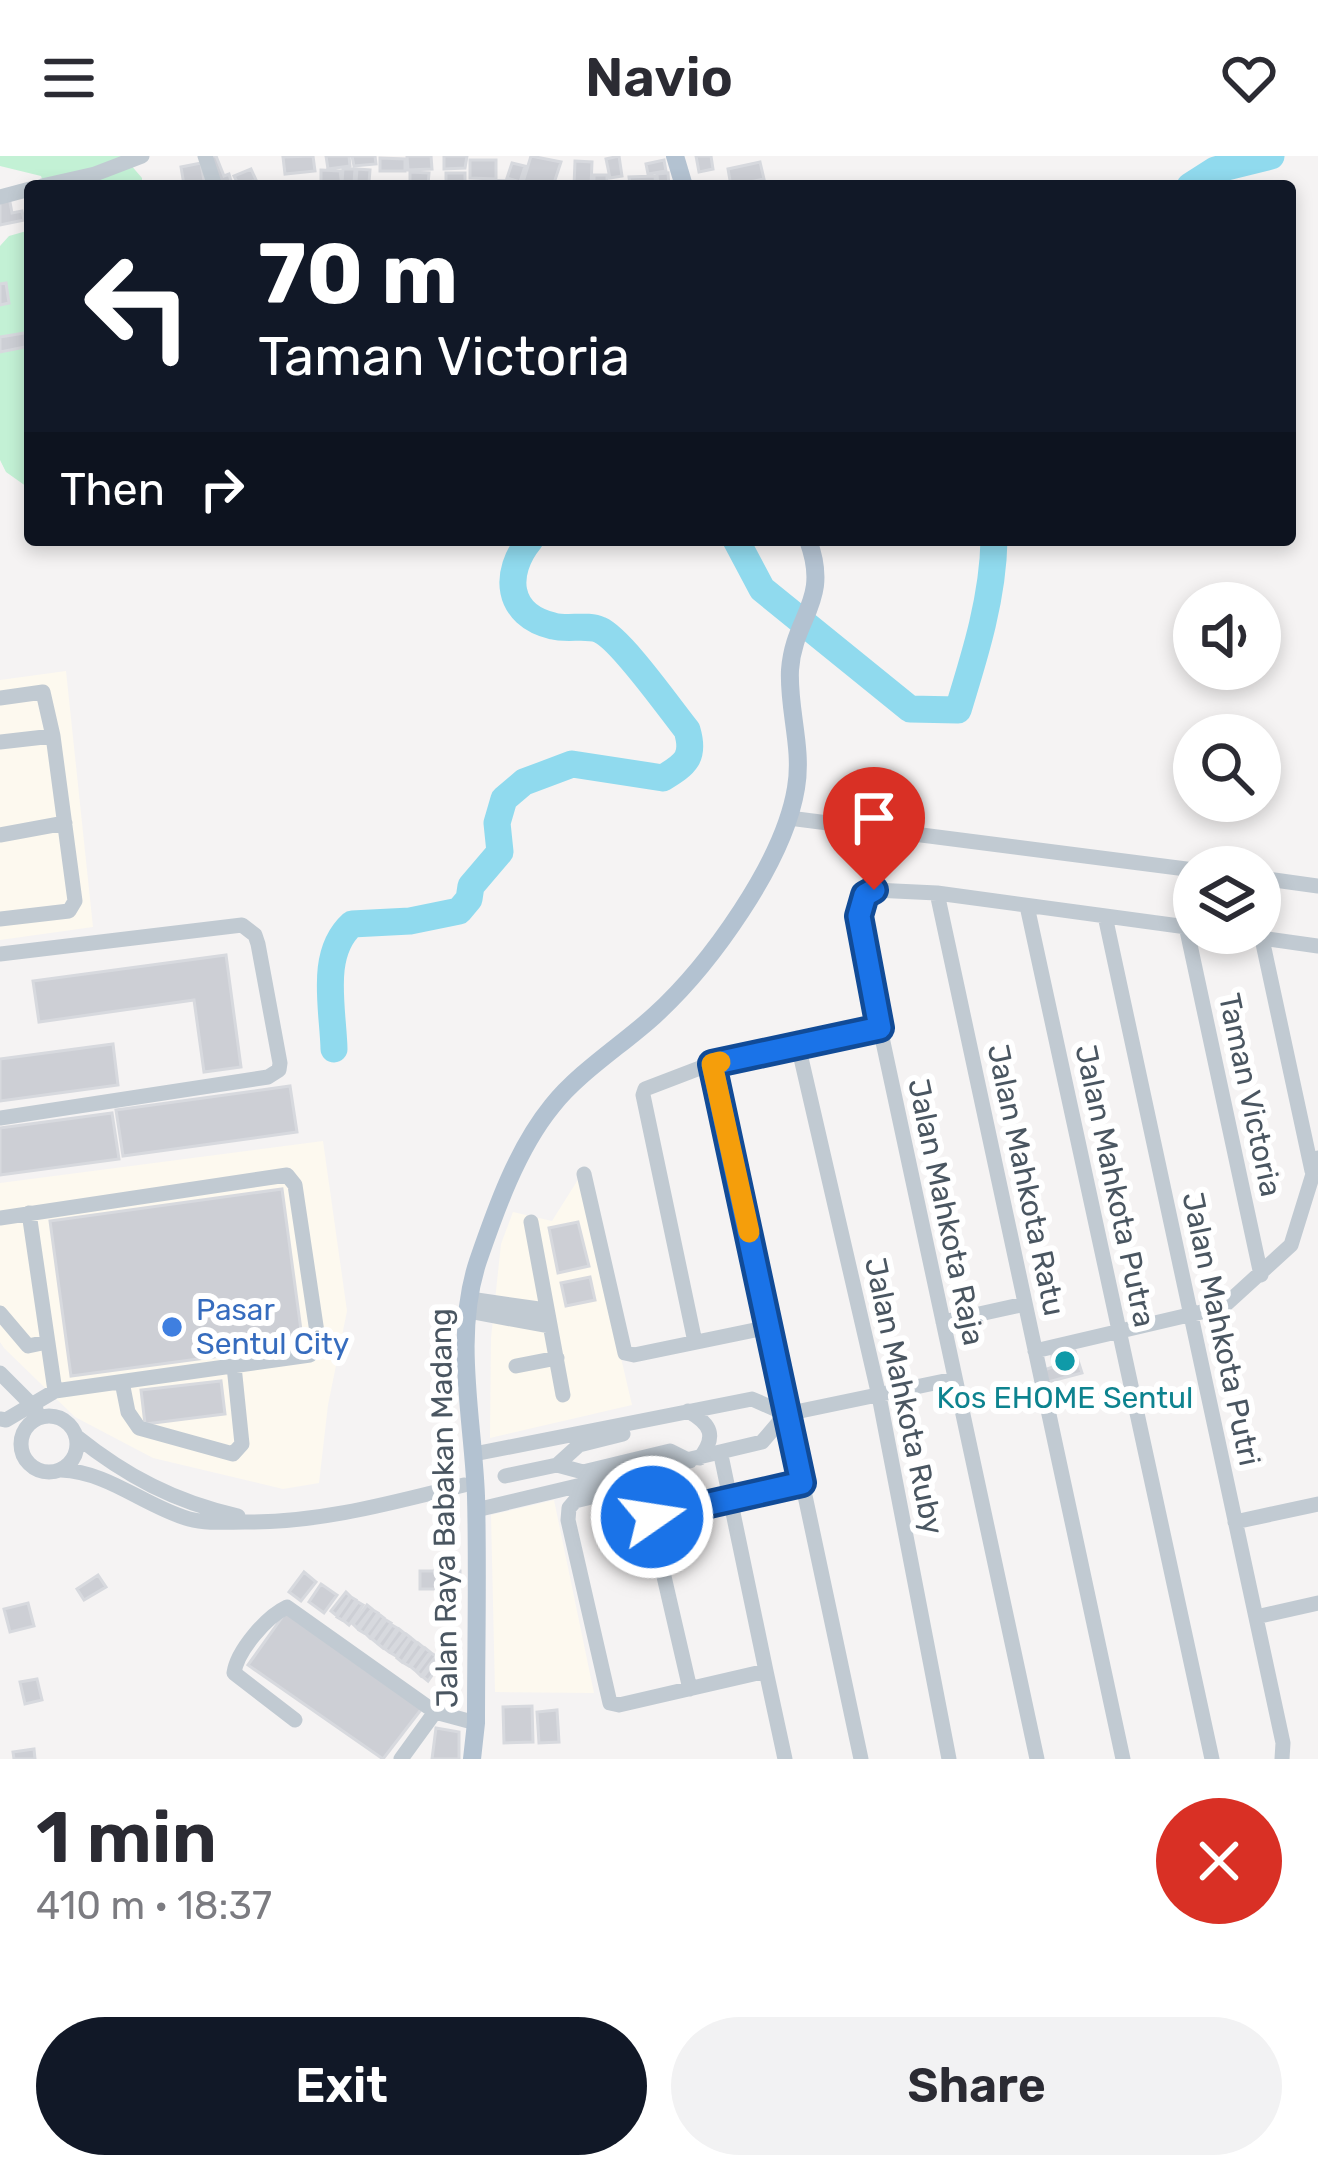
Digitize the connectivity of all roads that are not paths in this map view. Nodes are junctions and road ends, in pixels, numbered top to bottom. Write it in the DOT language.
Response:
graph roads {
  1 [pos="142,156"];
  2 [pos="68,180"];
  3 [pos="810,546"];
  4 [pos="0,698"];
  5 [pos="53,736"];
  6 [pos="0,742"];
  7 [pos="789,818"];
  8 [pos="64,823"];
  9 [pos="0,835"];
  10 [pos="1173,867"];
  11 [pos="1281,881"];
  12 [pos="1318,886"];
  13 [pos="937,893"];
  14 [pos="1027,906"];
  15 [pos="1105,916"];
  16 [pos="0,919"];
  17 [pos="1173,925"];
  18 [pos="1281,941"];
  19 [pos="1318,946"];
  20 [pos="0,954"];
  21 [pos="1196,954"];
  22 [pos="1266,954"];
  23 [pos="880,1028"];
  24 [pos="798,1046"];
  25 [pos="712,1064"];
  26 [pos="0,1118"];
  27 [pos="1315,1166"];
  28 [pos="584,1174"];
  29 [pos="29,1213"];
  30 [pos="0,1218"];
  31 [pos="531,1222"];
  32 [pos="1261,1275"];
  33 [pos="1025,1304"];
  34 [pos="469,1305"];
  35 [pos="0,1313"];
  36 [pos="1191,1317"];
  37 [pos="548,1318"];
  38 [pos="943,1322"];
  39 [pos="769,1327"];
  40 [pos="1119,1333"];
  41 [pos="47,1342"];
  42 [pos="695,1342"];
  43 [pos="1035,1351"];
  44 [pos="556,1358"];
  45 [pos="233,1366"];
  46 [pos="516,1366"];
  47 [pos="0,1372"];
  48 [pos="954,1379"];
  49 [pos="122,1382"];
  50 [pos="1043,1388"];
  51 [pos="55,1391"];
  52 [pos="562,1395"];
  53 [pos="879,1396"];
  54 [pos="961,1406"];
  55 [pos="38,1411"];
  56 [pos="682,1412"];
  57 [pos="786,1414"];
  58 [pos="6,1425"];
  59 [pos="76,1436"];
  60 [pos="474,1454"];
  61 [pos="695,1460"];
  62 [pos="722,1460"];
  63 [pos="557,1465"];
  64 [pos="62,1470"];
  65 [pos="506,1476"];
  66 [pos="802,1483"];
  67 [pos="464,1486"];
  68 [pos="730,1500"];
  69 [pos="1318,1504"];
  70 [pos="476,1510"];
  71 [pos="652,1517"];
  72 [pos="270,1522"];
  73 [pos="1235,1522"];
  74 [pos="1318,1603"];
  75 [pos="1256,1617"];
  76 [pos="766,1671"];
  77 [pos="690,1689"];
  78 [pos="435,1712"];
  79 [pos="295,1720"];
  80 [pos="476,1723"];
  81 [pos="1283,1756"];
  82 [pos="401,1759"];
  83 [pos="472,1759"];
  84 [pos="785,1759"];
  85 [pos="861,1759"];
  86 [pos="950,1759"];
  87 [pos="1037,1759"];
  88 [pos="1123,1759"];
  89 [pos="1212,1759"];
  1 -- 2 [label="street"];
  3 -- 7 [label="main road, Jalan Raya Babakan Madang"];
  4 -- 5 [label="street"];
  5 -- 6 [label="street"];
  5 -- 8 [label="street"];
  7 -- 10 [label="street"];
  7 -- 34 [label="main road, Jalan Raya Babakan Madang"];
  8 -- 9 [label="street"];
  8 -- 16 [label="street"];
  11 -- 12 [label="street"];
  13 -- 14 [label="street, Taman Victoria"];
  13 -- 23 [label="street, Taman Victoria"];
  13 -- 33 [label="street, Jalan Mahkota Ratu"];
  14 -- 15 [label="street, Taman Victoria"];
  14 -- 40 [label="street, Jalan Mahkota Putra"];
  15 -- 17 [label="street, Taman Victoria"];
  15 -- 36 [label="street, Jalan Mahkota Putri"];
  18 -- 19 [label="street"];
  20 -- 26 [label="street"];
  21 -- 32 [label="street, Taman Victoria"];
  22 -- 27 [label="street"];
  23 -- 24 [label="street"];
  23 -- 38 [label="street, Jalan Mahkota Raja"];
  24 -- 25 [label="street"];
  24 -- 53 [label="street, Jalan Mahkota Ruby"];
  25 -- 39 [label="street"];
  25 -- 42 [label="street"];
  27 -- 32 [label="street, Taman Victoria"];
  28 -- 42 [label="street"];
  29 -- 30 [label="street"];
  29 -- 41 [label="street"];
  29 -- 45 [label="street"];
  31 -- 37 [label="street"];
  32 -- 36 [label="street, Taman Victoria"];
  33 -- 38 [label="street"];
  33 -- 43 [label="street, Jalan Mahkota Ratu"];
  34 -- 37 [label="street"];
  34 -- 60 [label="main road, Jalan Raya Babakan Madang"];
  35 -- 41 [label="street"];
  36 -- 40 [label="street, Taman Victoria"];
  36 -- 73 [label="street, Jalan Mahkota Putri"];
  37 -- 44 [label="street"];
  38 -- 48 [label="street, Jalan Mahkota Raja"];
  39 -- 42 [label="street"];
  39 -- 57 [label="street"];
  40 -- 43 [label="street, Taman Victoria"];
  40 -- 89 [label="street, Jalan Mahkota Putra"];
  41 -- 51 [label="street"];
  43 -- 50 [label="street, Jalan Mahkota Ratu"];
  44 -- 46 [label="street"];
  44 -- 52 [label="street"];
  45 -- 49 [label="street"];
  45 -- 49 [label="street"];
  47 -- 55 [label="street"];
  48 -- 53 [label="street"];
  48 -- 54 [label="street, Jalan Mahkota Raja"];
  49 -- 51 [label="street"];
  50 -- 54 [label="street"];
  50 -- 88 [label="street, Jalan Mahkota Ratu"];
  51 -- 55 [label="street"];
  53 -- 57 [label="street"];
  53 -- 86 [label="street, Jalan Mahkota Ruby"];
  54 -- 87 [label="street, Jalan Mahkota Raja"];
  55 -- 58 [label="street"];
  55 -- 58 [label="street"];
  55 -- 59 [label="street"];
  56 -- 57 [label="street"];
  56 -- 60 [label="street"];
  56 -- 61 [label="street"];
  56 -- 63 [label="street"];
  57 -- 61 [label="street"];
  57 -- 66 [label="street"];
  58 -- 64 [label="street"];
  59 -- 64 [label="street"];
  59 -- 72 [label="street"];
  60 -- 70 [label="main road, Jalan Raya Babakan Madang"];
  61 -- 63 [label="street"];
  61 -- 70 [label="street"];
  62 -- 68 [label="street"];
  63 -- 65 [label="street"];
  64 -- 72 [label="street"];
  66 -- 68 [label="street"];
  66 -- 85 [label="street"];
  67 -- 72 [label="street"];
  68 -- 71 [label="street"];
  68 -- 76 [label="street"];
  69 -- 73 [label="street"];
  70 -- 80 [label="main road, Jalan Raya Babakan Madang"];
  71 -- 77 [label="street"];
  71 -- 77 [label="street"];
  73 -- 75 [label="street, Jalan Mahkota Putri"];
  74 -- 75 [label="street"];
  75 -- 81 [label="street, Jalan Mahkota Putri"];
  76 -- 77 [label="street"];
  76 -- 84 [label="street"];
  78 -- 79 [label="street"];
  78 -- 80 [label="street"];
  78 -- 82 [label="street"];
  80 -- 83 [label="main road, Jalan Raya Babakan Madang"];
}
